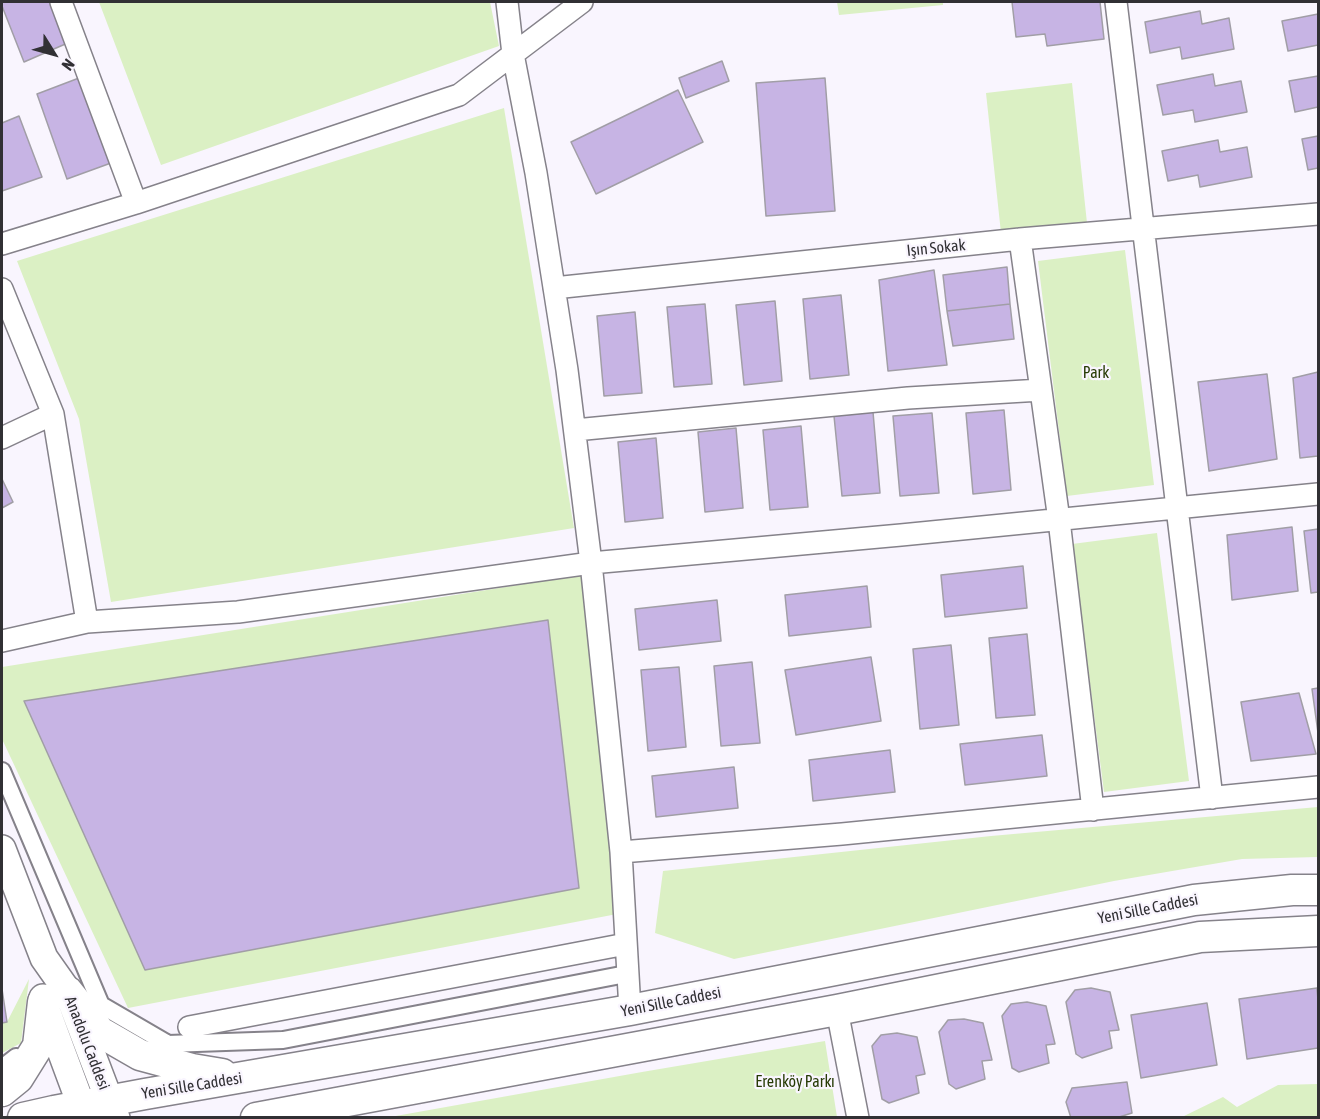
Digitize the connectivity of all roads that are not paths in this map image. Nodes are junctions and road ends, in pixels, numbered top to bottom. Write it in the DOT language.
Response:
graph roads {
  1 [pos="61,2"];
  2 [pos="507,2"];
  3 [pos="582,2"];
  4 [pos="1116,2"];
  5 [pos="513,54"];
  6 [pos="136,203"];
  7 [pos="1318,214"];
  8 [pos="1144,229"];
  9 [pos="1020,239"];
  10 [pos="2,244"];
  11 [pos="554,288"];
  12 [pos="2,289"];
  13 [pos="1041,390"];
  14 [pos="53,414"];
  15 [pos="575,430"];
  16 [pos="2,438"];
  17 [pos="1318,494"];
  18 [pos="1177,508"];
  19 [pos="1059,520"];
  20 [pos="591,563"];
  21 [pos="87,622"];
  22 [pos="2,641"];
  23 [pos="2,771"];
  24 [pos="1318,787"];
  25 [pos="1212,798"];
  26 [pos="1093,810"];
  27 [pos="2,849"];
  28 [pos="621,852"];
  29 [pos="1318,890"];
  30 [pos="1318,931"];
  31 [pos="626,944"];
  32 [pos="621,975"];
  33 [pos="56,997"];
  34 [pos="630,1010"];
  35 [pos="830,1014"];
  36 [pos="189,1027"];
  37 [pos="16,1057"];
  38 [pos="2,1068"];
  39 [pos="242,1078"];
  40 [pos="2,1091"];
  41 [pos="98,1110"];
  42 [pos="23,1118"];
  43 [pos="256,1118"];
  44 [pos="314,1118"];
  45 [pos="858,1118"];
  1 -- 6 [label="street"];
  2 -- 5 [label="street"];
  3 -- 5 [label="street"];
  4 -- 8 [label="street"];
  5 -- 6 [label="street"];
  5 -- 11 [label="street"];
  6 -- 10 [label="street"];
  7 -- 8 [label="street, Işın Sokak"];
  8 -- 9 [label="street, Işın Sokak"];
  8 -- 18 [label="street"];
  9 -- 11 [label="street, Işın Sokak"];
  9 -- 13 [label="street"];
  11 -- 15 [label="street"];
  12 -- 14 [label="street"];
  13 -- 15 [label="street"];
  13 -- 19 [label="street"];
  14 -- 16 [label="street"];
  14 -- 21 [label="street"];
  15 -- 20 [label="street"];
  17 -- 18 [label="street"];
  18 -- 19 [label="street"];
  18 -- 25 [label="street"];
  19 -- 20 [label="street"];
  19 -- 26 [label="street"];
  20 -- 21 [label="street"];
  20 -- 28 [label="street"];
  21 -- 22 [label="street"];
  23 -- 32 [label="street"];
  24 -- 25 [label="street"];
  25 -- 26 [label="street"];
  26 -- 28 [label="street"];
  27 -- 33 [label="street, Anadolu Caddesi"];
  28 -- 31 [label="street"];
  29 -- 34 [label="main road, Yeni Sille Caddesi"];
  30 -- 35 [label="main road"];
  31 -- 34 [label="street"];
  31 -- 36 [label="street"];
  33 -- 39 [label="main road"];
  33 -- 40 [label="main road"];
  33 -- 41 [label="street, Anadolu Caddesi"];
  34 -- 39 [label="main road, Yeni Sille Caddesi"];
  35 -- 43 [label="main road"];
  35 -- 44 [label="street"];
  35 -- 45 [label="street"];
  37 -- 38 [label="street"];
  39 -- 41 [label="main road, Yeni Sille Caddesi"];
  41 -- 42 [label="main road, Yeni Sille Caddesi"];
}
